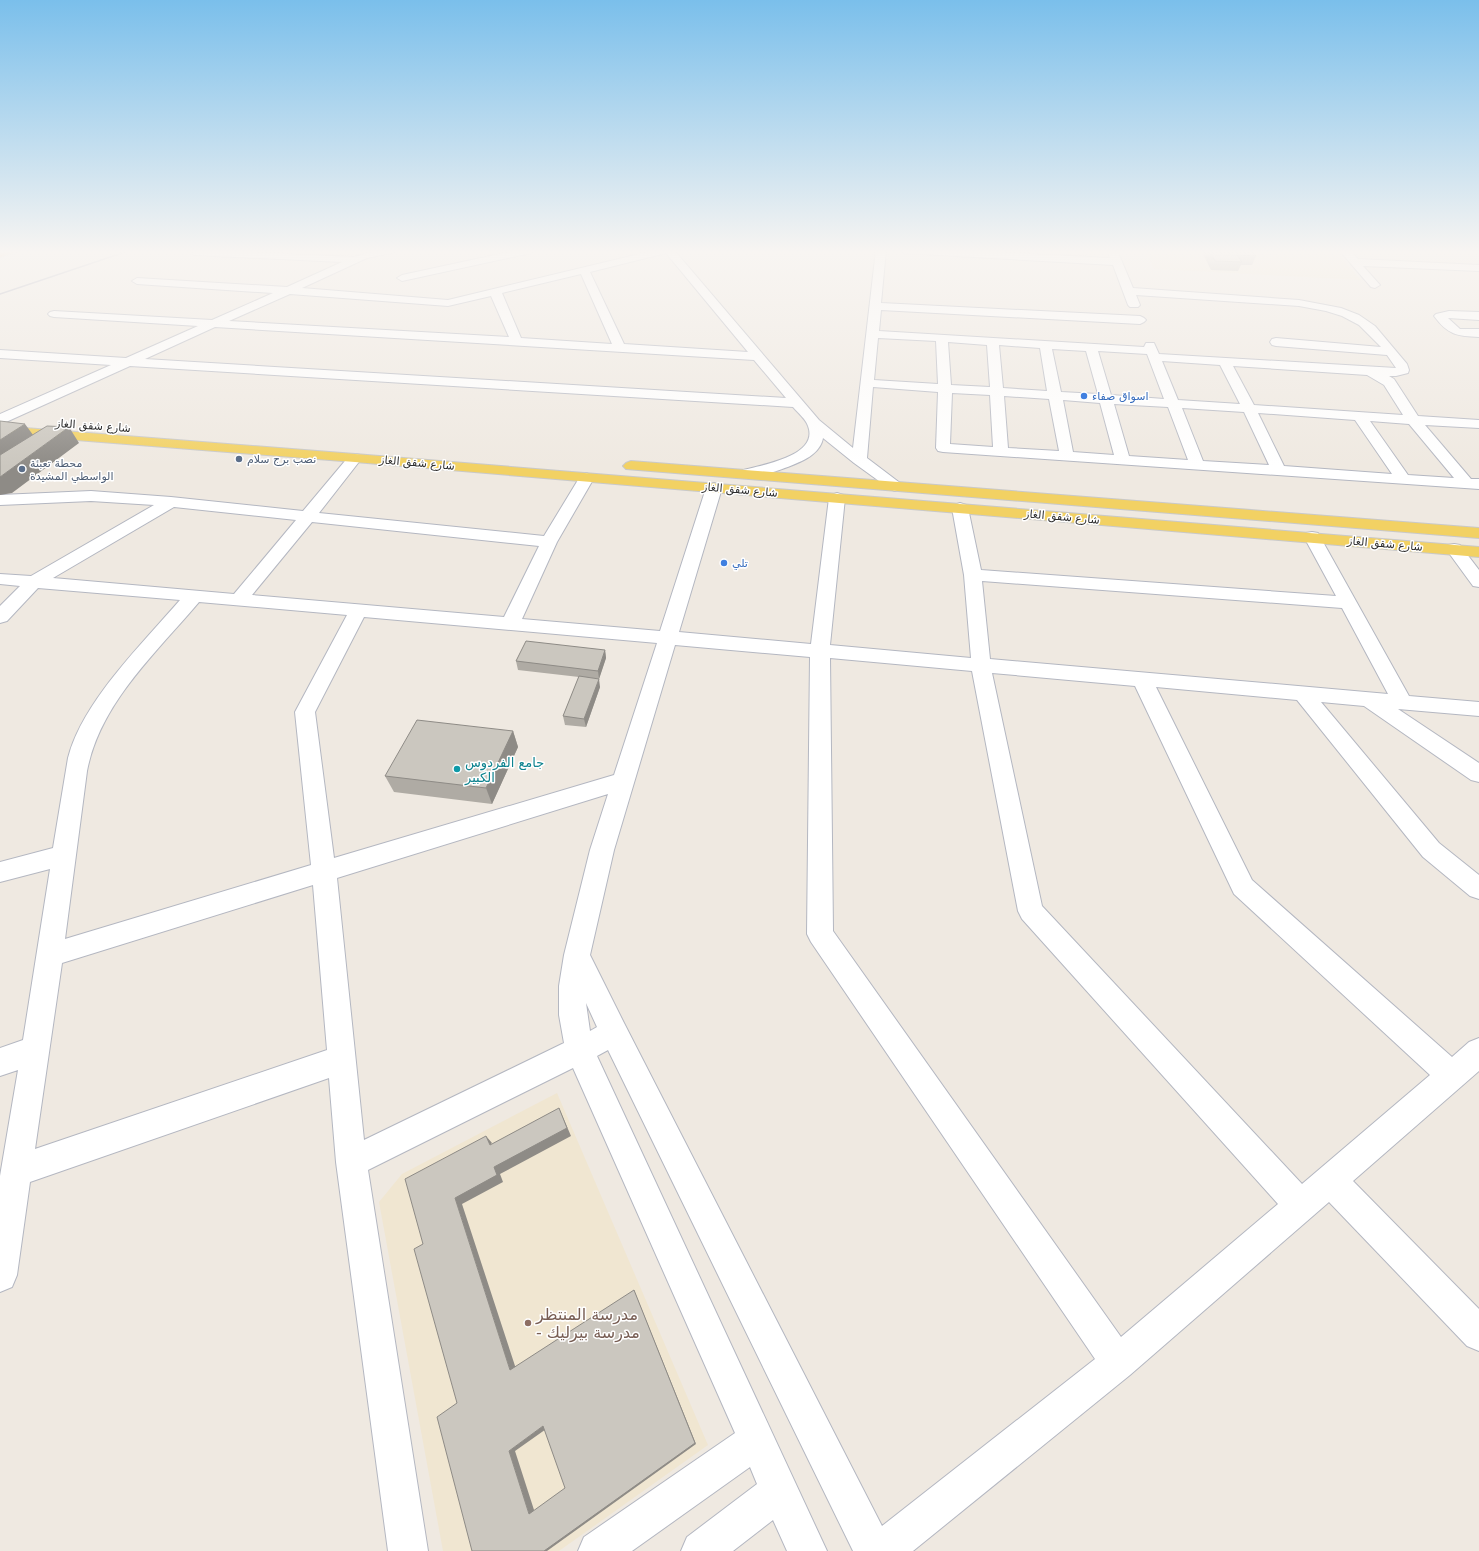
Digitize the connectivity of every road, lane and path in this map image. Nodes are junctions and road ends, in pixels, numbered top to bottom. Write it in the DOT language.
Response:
graph roads {
  1 [pos="186,322"];
  2 [pos="216,322"];
  3 [pos="508,322"];
  4 [pos="608,322"];
  5 [pos="729,322"];
  6 [pos="873,322"];
  7 [pos="1141,322"];
  8 [pos="1363,322"];
  9 [pos="1445,322"];
  10 [pos="212,324"];
  11 [pos="1479,333"];
  12 [pos="872,334"];
  13 [pos="942,338"];
  14 [pos="993,341"];
  15 [pos="517,342"];
  16 [pos="1276,342"];
  17 [pos="1045,344"];
  18 [pos="1092,347"];
  19 [pos="620,348"];
  20 [pos="1391,352"];
  21 [pos="0,354"];
  22 [pos="1153,354"];
  23 [pos="758,356"];
  24 [pos="124,362"];
  25 [pos="1225,363"];
  26 [pos="1369,371"];
  27 [pos="867,383"];
  28 [pos="945,388"];
  29 [pos="997,391"];
  30 [pos="1055,395"];
  31 [pos="1106,398"];
  32 [pos="798,403"];
  33 [pos="1173,403"];
  34 [pos="1249,408"];
  35 [pos="1359,416"];
  36 [pos="1413,419"];
  37 [pos="0,423"];
  38 [pos="814,423"];
  39 [pos="1479,424"];
  40 [pos="54,435"];
  41 [pos="36,447"];
  42 [pos="1001,452"];
  43 [pos="1067,456"];
  44 [pos="511,457"];
  45 [pos="355,458"];
  46 [pos="550,460"];
  47 [pos="859,460"];
  48 [pos="1123,460"];
  49 [pos="620,465"];
  50 [pos="1198,466"];
  51 [pos="502,470"];
  52 [pos="1279,471"];
  53 [pos="744,474"];
  54 [pos="586,478"];
  55 [pos="1403,479"];
  56 [pos="1473,484"];
  57 [pos="894,486"];
  58 [pos="714,488"];
  59 [pos="837,498"];
  60 [pos="0,500"];
  61 [pos="171,502"];
  62 [pos="960,508"];
  63 [pos="307,517"];
  64 [pos="1479,534"];
  65 [pos="1312,538"];
  66 [pos="549,542"];
  67 [pos="1454,549"];
  68 [pos="1479,552"];
  69 [pos="973,575"];
  70 [pos="0,579"];
  71 [pos="34,582"];
  72 [pos="1479,582"];
  73 [pos="194,596"];
  74 [pos="239,600"];
  75 [pos="1349,603"];
  76 [pos="358,611"];
  77 [pos="0,617"];
  78 [pos="510,624"];
  79 [pos="667,638"];
  80 [pos="820,652"];
  81 [pos="981,666"];
  82 [pos="1142,680"];
  83 [pos="1303,694"];
  84 [pos="1369,700"];
  85 [pos="1403,703"];
  86 [pos="1479,709"];
  87 [pos="1479,774"];
  88 [pos="623,781"];
  89 [pos="64,855"];
  90 [pos="0,872"];
  91 [pos="324,872"];
  92 [pos="1479,889"];
  93 [pos="50,954"];
  94 [pos="577,955"];
  95 [pos="614,1033"];
  96 [pos="579,1049"];
  97 [pos="35,1050"];
  98 [pos="1479,1052"];
  99 [pos="342,1059"];
  100 [pos="0,1062"];
  101 [pos="1452,1076"];
  102 [pos="351,1162"];
  103 [pos="16,1171"];
  104 [pos="1330,1181"];
  105 [pos="1301,1206"];
  106 [pos="0,1275"];
  107 [pos="1479,1334"];
  108 [pos="1118,1363"];
  109 [pos="756,1440"];
  110 [pos="780,1492"];
  111 [pos="408,1551"];
  112 [pos="598,1551"];
  113 [pos="701,1551"];
  114 [pos="807,1551"];
  115 [pos="874,1551"];
  116 [pos="882,1551"];
  1 -- 10 [label="street"];
  2 -- 10 [label="street"];
  3 -- 15 [label="street"];
  4 -- 19 [label="street"];
  5 -- 23 [label="street"];
  6 -- 12 [label="street"];
  7 -- 22 [label="street"];
  8 -- 20 [label="street"];
  9 -- 11 [label="street"];
  10 -- 15 [label="street"];
  10 -- 24 [label="street"];
  12 -- 13 [label="street"];
  12 -- 27 [label="street"];
  13 -- 14 [label="street"];
  13 -- 28 [label="street"];
  14 -- 17 [label="street"];
  14 -- 29 [label="street"];
  15 -- 19 [label="street"];
  16 -- 20 [label="street"];
  17 -- 18 [label="street"];
  17 -- 30 [label="street"];
  18 -- 22 [label="street"];
  18 -- 31 [label="street"];
  19 -- 23 [label="street"];
  20 -- 26 [label="street"];
  21 -- 24 [label="street"];
  22 -- 25 [label="street"];
  22 -- 33 [label="street"];
  23 -- 32 [label="street"];
  24 -- 32 [label="street"];
  24 -- 37 [label="street"];
  25 -- 26 [label="street"];
  25 -- 34 [label="street"];
  26 -- 36 [label="street"];
  27 -- 28 [label="street"];
  27 -- 47 [label="street"];
  28 -- 29 [label="street"];
  28 -- 42 [label="street"];
  29 -- 30 [label="street"];
  29 -- 42 [label="street"];
  30 -- 31 [label="street"];
  30 -- 43 [label="street"];
  31 -- 33 [label="street"];
  31 -- 48 [label="street"];
  32 -- 38 [label="street"];
  33 -- 34 [label="street"];
  33 -- 50 [label="street"];
  34 -- 35 [label="street"];
  34 -- 52 [label="street"];
  35 -- 36 [label="street"];
  35 -- 55 [label="street"];
  36 -- 39 [label="street"];
  36 -- 56 [label="street"];
  37 -- 40 [label="main road, شارع شقق الغاز"];
  37 -- 44 [label="main road, شارع شقق الغاز"];
  38 -- 47 [label="street"];
  38 -- 53 [label="street"];
  40 -- 41 [label="street"];
  40 -- 45 [label="main road, شارع شقق الغاز"];
  42 -- 43 [label="street"];
  43 -- 48 [label="street"];
  44 -- 46 [label="main road, شارع شقق الغاز"];
  44 -- 51 [label="main road"];
  45 -- 51 [label="main road, شارع شقق الغاز"];
  45 -- 63 [label="street"];
  47 -- 57 [label="street"];
  48 -- 50 [label="street"];
  49 -- 53 [label="main road, شارع شقق الغاز"];
  50 -- 52 [label="street"];
  51 -- 54 [label="main road, شارع شقق الغاز"];
  52 -- 55 [label="street"];
  53 -- 57 [label="main road, شارع شقق الغاز"];
  54 -- 58 [label="main road, شارع شقق الغاز"];
  54 -- 66 [label="street"];
  55 -- 56 [label="street"];
  57 -- 64 [label="main road, شارع شقق الغاز"];
  58 -- 59 [label="main road, شارع شقق الغاز"];
  58 -- 79 [label="street"];
  59 -- 62 [label="main road, شارع شقق الغاز"];
  59 -- 80 [label="street"];
  60 -- 61 [label="street"];
  61 -- 63 [label="street"];
  61 -- 71 [label="street"];
  62 -- 65 [label="main road, شارع شقق الغاز"];
  62 -- 69 [label="street"];
  63 -- 66 [label="street"];
  63 -- 74 [label="street"];
  65 -- 67 [label="main road, شارع شقق الغاز"];
  65 -- 75 [label="street"];
  66 -- 78 [label="street"];
  67 -- 68 [label="main road, شارع شقق الغاز"];
  67 -- 72 [label="street"];
  69 -- 75 [label="street"];
  69 -- 81 [label="street"];
  70 -- 71 [label="street"];
  71 -- 73 [label="street"];
  71 -- 77 [label="street"];
  73 -- 74 [label="street"];
  73 -- 89 [label="street"];
  74 -- 76 [label="street"];
  75 -- 85 [label="street"];
  76 -- 78 [label="street"];
  76 -- 91 [label="street"];
  78 -- 79 [label="street"];
  79 -- 80 [label="street"];
  79 -- 88 [label="street"];
  80 -- 81 [label="street"];
  80 -- 108 [label="street"];
  81 -- 82 [label="street"];
  81 -- 105 [label="street"];
  82 -- 83 [label="street"];
  82 -- 101 [label="street"];
  83 -- 84 [label="street"];
  83 -- 92 [label="street"];
  84 -- 85 [label="street"];
  84 -- 87 [label="street"];
  85 -- 86 [label="street"];
  88 -- 91 [label="street"];
  88 -- 94 [label="street"];
  89 -- 90 [label="street"];
  89 -- 93 [label="street"];
  91 -- 93 [label="street"];
  91 -- 99 [label="street"];
  93 -- 97 [label="street"];
  94 -- 95 [label="street"];
  94 -- 96 [label="street"];
  95 -- 96 [label="street"];
  95 -- 115 [label="street"];
  96 -- 102 [label="street"];
  96 -- 109 [label="street"];
  97 -- 100 [label="street"];
  97 -- 103 [label="street"];
  98 -- 101 [label="street"];
  99 -- 102 [label="street"];
  99 -- 103 [label="street"];
  101 -- 104 [label="street"];
  102 -- 111 [label="street"];
  103 -- 106 [label="street"];
  104 -- 105 [label="street"];
  104 -- 107 [label="street"];
  105 -- 108 [label="street"];
  108 -- 116 [label="street"];
  109 -- 110 [label="street"];
  109 -- 112 [label="street"];
  110 -- 113 [label="street"];
  110 -- 114 [label="street"];
}
